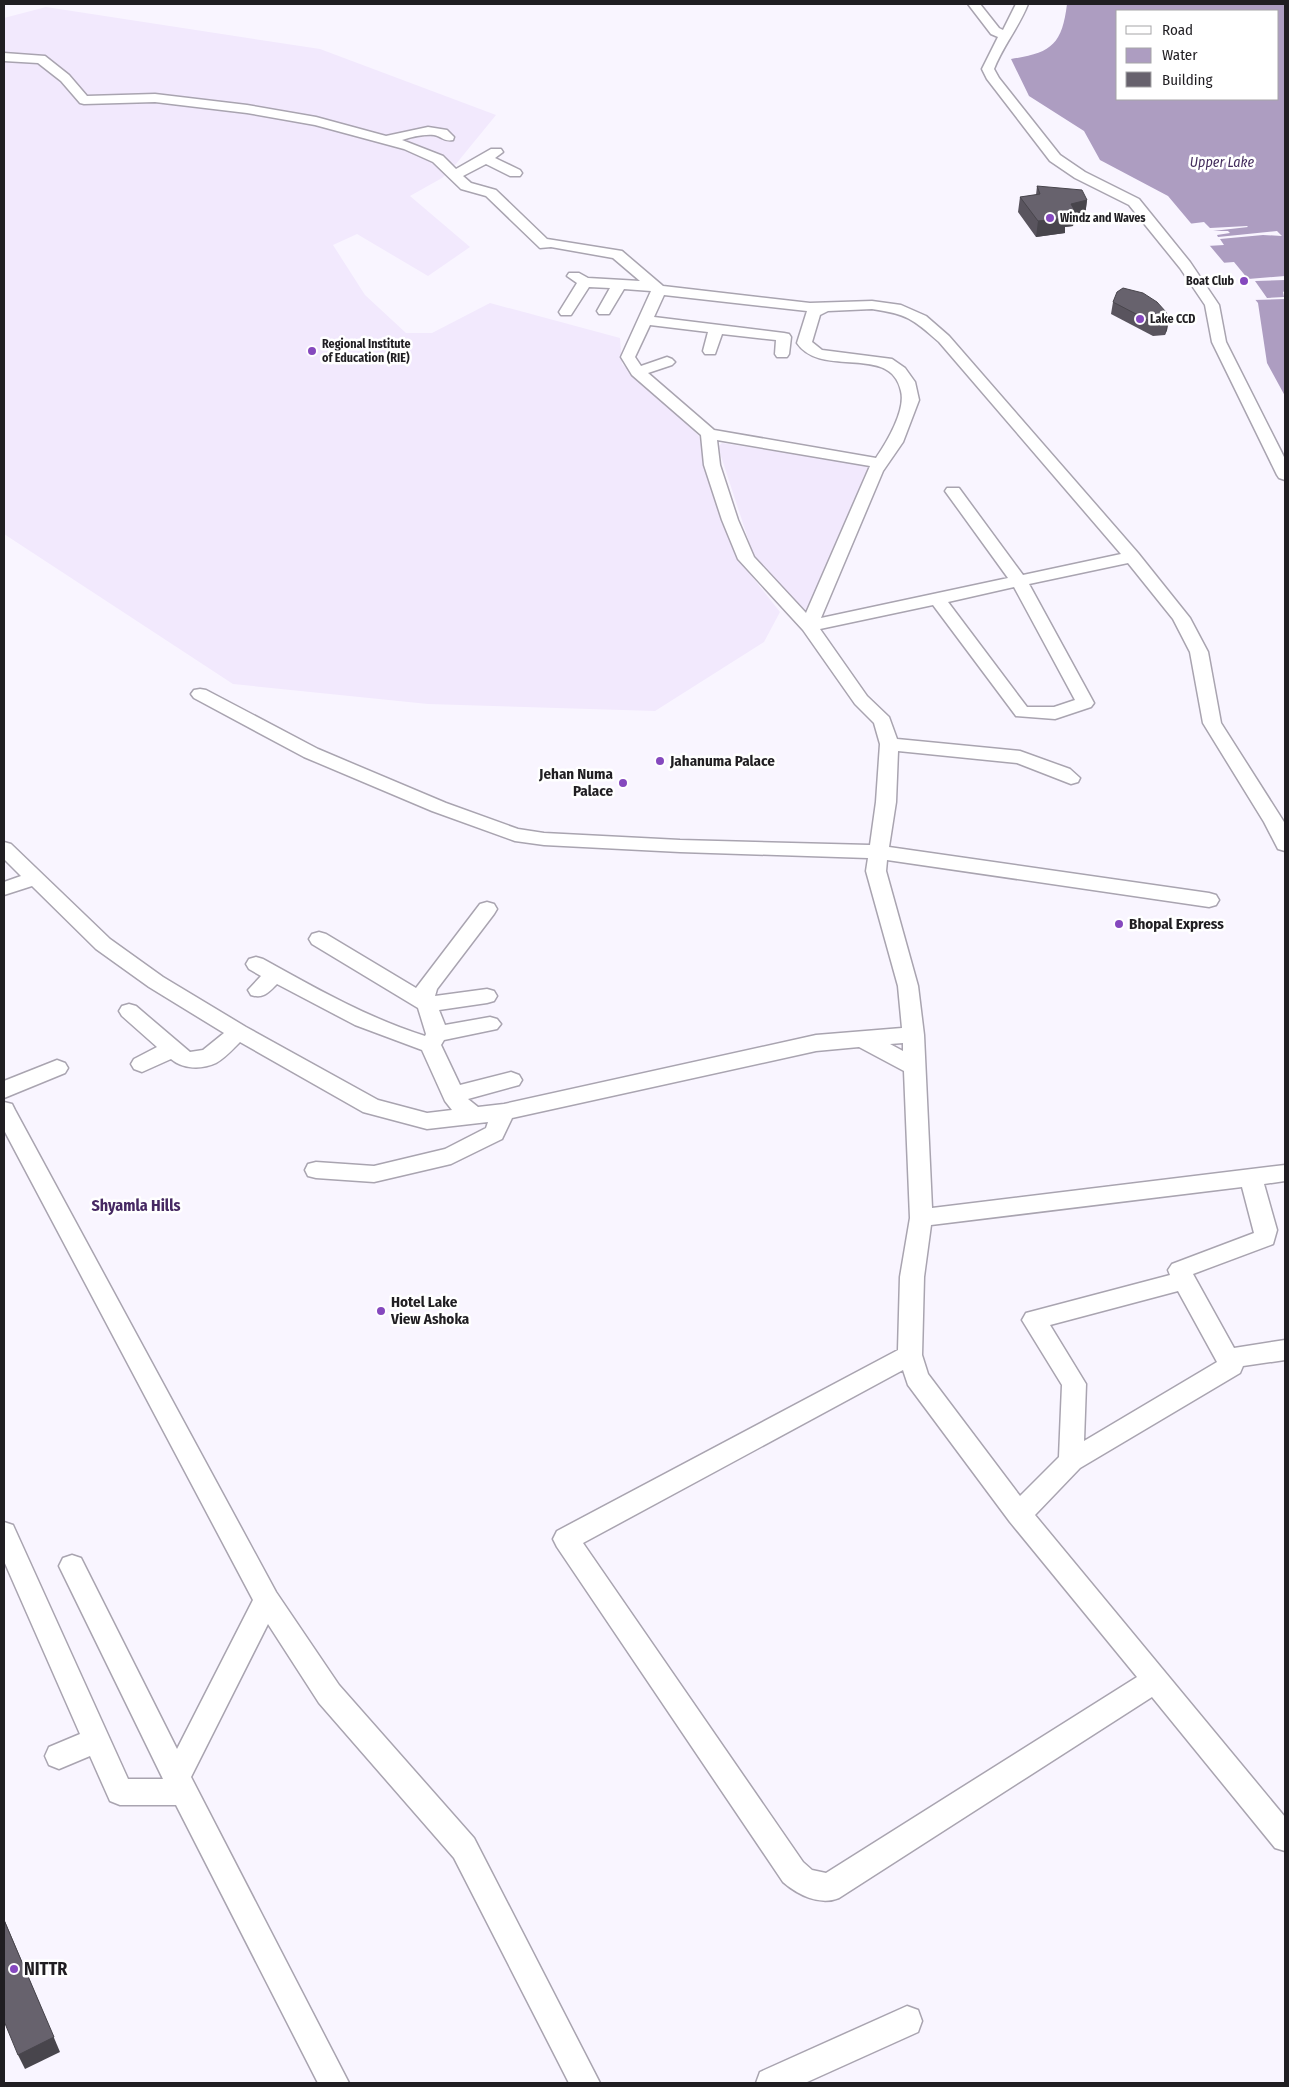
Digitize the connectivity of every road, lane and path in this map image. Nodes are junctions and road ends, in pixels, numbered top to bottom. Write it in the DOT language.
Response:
graph roads {
  1 [pos="974,4"];
  2 [pos="1022,4"];
  3 [pos="1004,36"];
  4 [pos="4,57"];
  5 [pos="388,140"];
  6 [pos="409,146"];
  7 [pos="515,173"];
  8 [pos="478,176"];
  9 [pos="456,178"];
  10 [pos="590,250"];
  11 [pos="558,279"];
  12 [pos="580,279"];
  13 [pos="619,284"];
  14 [pos="656,288"];
  15 [pos="739,299"];
  16 [pos="824,307"];
  17 [pos="604,311"];
  18 [pos="566,312"];
  19 [pos="644,320"];
  20 [pos="722,330"];
  21 [pos="710,351"];
  22 [pos="782,354"];
  23 [pos="666,362"];
  24 [pos="637,372"];
  25 [pos="709,434"];
  26 [pos="878,464"];
  27 [pos="1285,474"];
  28 [pos="952,491"];
  29 [pos="1132,558"];
  30 [pos="1019,581"];
  31 [pos="937,599"];
  32 [pos="808,626"];
  33 [pos="200,694"];
  34 [pos="889,744"];
  35 [pos="1071,778"];
  36 [pos="1285,845"];
  37 [pos="4,848"];
  38 [pos="878,852"];
  39 [pos="34,878"];
  40 [pos="4,889"];
  41 [pos="1209,900"];
  42 [pos="487,909"];
  43 [pos="319,939"];
  44 [pos="256,964"];
  45 [pos="275,974"];
  46 [pos="258,990"];
  47 [pos="487,996"];
  48 [pos="427,1004"];
  49 [pos="129,1011"];
  50 [pos="490,1024"];
  51 [pos="239,1032"];
  52 [pos="913,1036"];
  53 [pos="434,1039"];
  54 [pos="864,1040"];
  55 [pos="172,1049"];
  56 [pos="142,1064"];
  57 [pos="913,1066"];
  58 [pos="57,1068"];
  59 [pos="511,1080"];
  60 [pos="4,1090"];
  61 [pos="453,1096"];
  62 [pos="4,1110"];
  63 [pos="504,1112"];
  64 [pos="473,1115"];
  65 [pos="316,1170"];
  66 [pos="1285,1173"];
  67 [pos="1251,1178"];
  68 [pos="921,1218"];
  69 [pos="1184,1280"];
  70 [pos="1285,1350"];
  71 [pos="910,1355"];
  72 [pos="1227,1359"];
  73 [pos="1071,1461"];
  74 [pos="1019,1514"];
  75 [pos="4,1533"];
  76 [pos="72,1566"];
  77 [pos="267,1600"];
  78 [pos="1154,1681"];
  79 [pos="96,1740"];
  80 [pos="59,1756"];
  81 [pos="180,1785"];
  82 [pos="1285,1838"];
  83 [pos="907,2022"];
  84 [pos="334,2083"];
  85 [pos="585,2083"];
  86 [pos="772,2083"];
  1 -- 3 [label="street"];
  2 -- 3 [label="street"];
  3 -- 27 [label="street"];
  4 -- 5 [label="street"];
  5 -- 6 [label="street"];
  5 -- 6 [label="street"];
  6 -- 9 [label="street"];
  7 -- 9 [label="street"];
  8 -- 9 [label="street"];
  9 -- 10 [label="street"];
  10 -- 12 [label="street"];
  10 -- 14 [label="street"];
  11 -- 12 [label="street"];
  12 -- 13 [label="street"];
  12 -- 18 [label="street"];
  13 -- 14 [label="street"];
  13 -- 17 [label="street"];
  14 -- 15 [label="street"];
  14 -- 19 [label="street"];
  15 -- 16 [label="street"];
  15 -- 20 [label="street"];
  16 -- 26 [label="street"];
  16 -- 29 [label="street"];
  19 -- 20 [label="street"];
  19 -- 24 [label="street"];
  20 -- 21 [label="street"];
  20 -- 22 [label="street"];
  23 -- 24 [label="street"];
  24 -- 25 [label="street"];
  25 -- 26 [label="street"];
  25 -- 32 [label="street"];
  26 -- 32 [label="street"];
  28 -- 30 [label="street"];
  29 -- 30 [label="street"];
  29 -- 36 [label="street"];
  30 -- 31 [label="street"];
  30 -- 31 [label="street"];
  31 -- 32 [label="street"];
  32 -- 34 [label="street"];
  33 -- 38 [label="street"];
  34 -- 35 [label="street"];
  34 -- 38 [label="street"];
  37 -- 39 [label="street"];
  38 -- 41 [label="street"];
  38 -- 52 [label="street"];
  39 -- 40 [label="street"];
  39 -- 51 [label="street"];
  42 -- 48 [label="street"];
  43 -- 48 [label="street"];
  44 -- 45 [label="street"];
  45 -- 46 [label="street"];
  45 -- 53 [label="street"];
  47 -- 48 [label="street"];
  48 -- 53 [label="street"];
  49 -- 55 [label="street"];
  50 -- 53 [label="street"];
  51 -- 55 [label="street"];
  51 -- 64 [label="street"];
  52 -- 54 [label="street"];
  52 -- 57 [label="street"];
  53 -- 61 [label="street"];
  54 -- 57 [label="street"];
  54 -- 63 [label="street"];
  55 -- 56 [label="street"];
  57 -- 68 [label="street"];
  58 -- 60 [label="street"];
  59 -- 61 [label="street"];
  61 -- 64 [label="street"];
  62 -- 77 [label="street"];
  63 -- 64 [label="street"];
  63 -- 65 [label="street"];
  66 -- 67 [label="street"];
  67 -- 68 [label="street"];
  67 -- 69 [label="street"];
  68 -- 71 [label="street"];
  69 -- 72 [label="street"];
  69 -- 73 [label="street"];
  70 -- 72 [label="street"];
  71 -- 74 [label="street"];
  71 -- 78 [label="street"];
  72 -- 73 [label="street"];
  73 -- 74 [label="street"];
  74 -- 78 [label="street"];
  75 -- 79 [label="street"];
  76 -- 81 [label="street"];
  77 -- 81 [label="street"];
  77 -- 85 [label="street"];
  78 -- 82 [label="street"];
  79 -- 80 [label="street"];
  79 -- 81 [label="street"];
  81 -- 84 [label="street"];
  83 -- 86 [label="street"];
}
